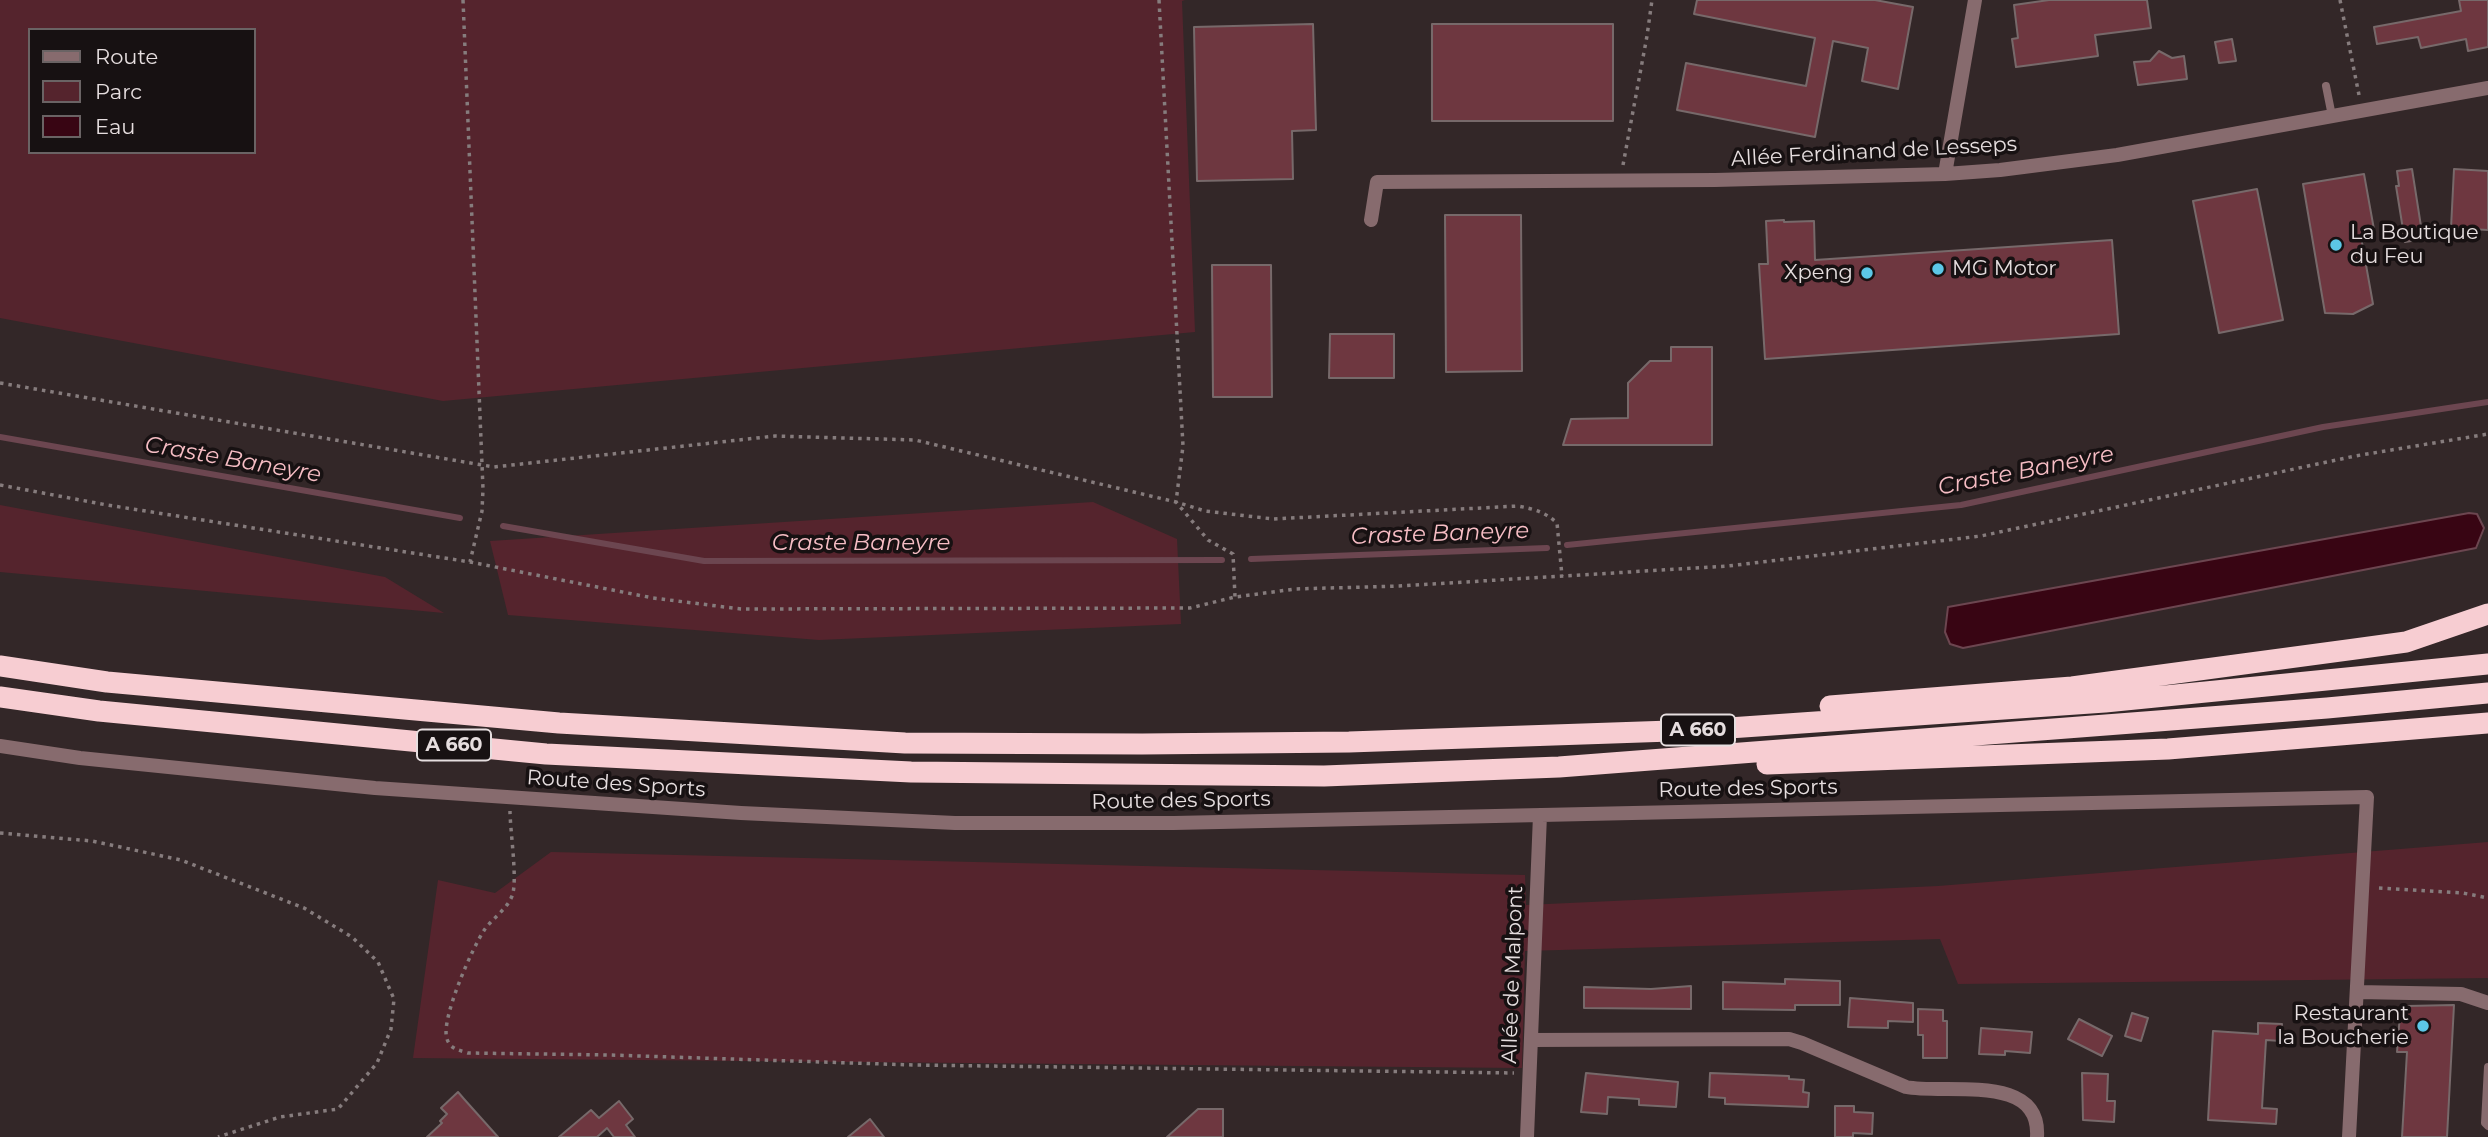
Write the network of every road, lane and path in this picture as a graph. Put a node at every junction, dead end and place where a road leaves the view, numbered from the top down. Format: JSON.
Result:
{"nodes":[{"id":1,"x":463,"y":0,"type":"edge"},
{"id":2,"x":1159,"y":0,"type":"edge"},
{"id":3,"x":1652,"y":0,"type":"edge"},
{"id":4,"x":1975,"y":0,"type":"edge"},
{"id":5,"x":2340,"y":0,"type":"edge"},
{"id":6,"x":2326,"y":86,"type":"dead end"},
{"id":7,"x":2488,"y":88,"type":"edge"},
{"id":8,"x":2359,"y":97,"type":"dead end"},
{"id":9,"x":2332,"y":116,"type":"junction"},
{"id":10,"x":1945,"y":174,"type":"junction"},
{"id":11,"x":1619,"y":181,"type":"junction"},
{"id":12,"x":1371,"y":220,"type":"dead end"},
{"id":13,"x":0,"y":383,"type":"edge"},
{"id":14,"x":2488,"y":434,"type":"edge"},
{"id":15,"x":482,"y":466,"type":"junction"},
{"id":16,"x":0,"y":485,"type":"edge"},
{"id":17,"x":1176,"y":502,"type":"junction"},
{"id":18,"x":470,"y":562,"type":"junction"},
{"id":19,"x":1562,"y":576,"type":"junction"},
{"id":20,"x":1235,"y":597,"type":"junction"},
{"id":21,"x":2488,"y":614,"type":"edge"},
{"id":22,"x":2488,"y":664,"type":"edge"},
{"id":23,"x":0,"y":666,"type":"edge"},
{"id":24,"x":2488,"y":693,"type":"edge"},
{"id":25,"x":0,"y":697,"type":"edge"},
{"id":26,"x":2488,"y":723,"type":"edge"},
{"id":27,"x":1349,"y":742,"type":"junction"},
{"id":28,"x":0,"y":746,"type":"edge"},
{"id":29,"x":1559,"y":767,"type":"junction"},
{"id":30,"x":509,"y":798,"type":"junction"},
{"id":31,"x":1541,"y":815,"type":"junction"},
{"id":32,"x":0,"y":833,"type":"edge"},
{"id":33,"x":2363,"y":887,"type":"junction"},
{"id":34,"x":2488,"y":898,"type":"edge"},
{"id":35,"x":2358,"y":992,"type":"junction"},
{"id":36,"x":2488,"y":1003,"type":"edge"},
{"id":37,"x":1531,"y":1040,"type":"junction"},
{"id":38,"x":2488,"y":1066,"type":"edge"},
{"id":39,"x":1530,"y":1073,"type":"junction"},
{"id":40,"x":2488,"y":1126,"type":"edge"},
{"id":41,"x":218,"y":1137,"type":"edge"},
{"id":42,"x":1527,"y":1137,"type":"edge"},
{"id":43,"x":2038,"y":1137,"type":"edge"},
{"id":44,"x":2349,"y":1137,"type":"edge"}],
"edges":[{"from":1,"to":15,"type":"path"},
{"from":2,"to":17,"type":"path"},
{"from":3,"to":11,"type":"path"},
{"from":4,"to":10,"type":"street"},
{"from":5,"to":8,"type":"path"},
{"from":6,"to":9,"type":"lane"},
{"from":7,"to":9,"type":"street","name":"Allée Ferdinand de Lesseps"},
{"from":9,"to":10,"type":"street","name":"Allée Ferdinand de Lesseps"},
{"from":10,"to":11,"type":"street","name":"Allée Ferdinand de Lesseps"},
{"from":11,"to":12,"type":"street","name":"Allée Ferdinand de Lesseps"},
{"from":13,"to":15,"type":"path"},
{"from":14,"to":19,"type":"path"},
{"from":15,"to":17,"type":"path"},
{"from":15,"to":18,"type":"path"},
{"from":16,"to":18,"type":"path"},
{"from":17,"to":19,"type":"path"},
{"from":17,"to":20,"type":"path"},
{"from":18,"to":20,"type":"path"},
{"from":19,"to":20,"type":"path"},
{"from":21,"to":27,"type":"highway"},
{"from":22,"to":27,"type":"highway","number":"A 660"},
{"from":23,"to":27,"type":"highway","number":"A 660"},
{"from":24,"to":29,"type":"highway","number":"A 660"},
{"from":25,"to":29,"type":"highway","number":"A 660"},
{"from":26,"to":29,"type":"highway"},
{"from":28,"to":30,"type":"street","name":"Route des Sports"},
{"from":30,"to":31,"type":"street","name":"Route des Sports"},
{"from":30,"to":39,"type":"path"},
{"from":31,"to":33,"type":"street","name":"Route des Sports"},
{"from":31,"to":37,"type":"street","name":"Allée de Malpont"},
{"from":32,"to":41,"type":"path"},
{"from":33,"to":34,"type":"path"},
{"from":33,"to":35,"type":"street"},
{"from":35,"to":36,"type":"street"},
{"from":35,"to":44,"type":"street"},
{"from":37,"to":39,"type":"street","name":"Allée de Malpont"},
{"from":37,"to":43,"type":"street"},
{"from":38,"to":40,"type":"lane"},
{"from":39,"to":42,"type":"street","name":"Allée de Malpont"}]}
